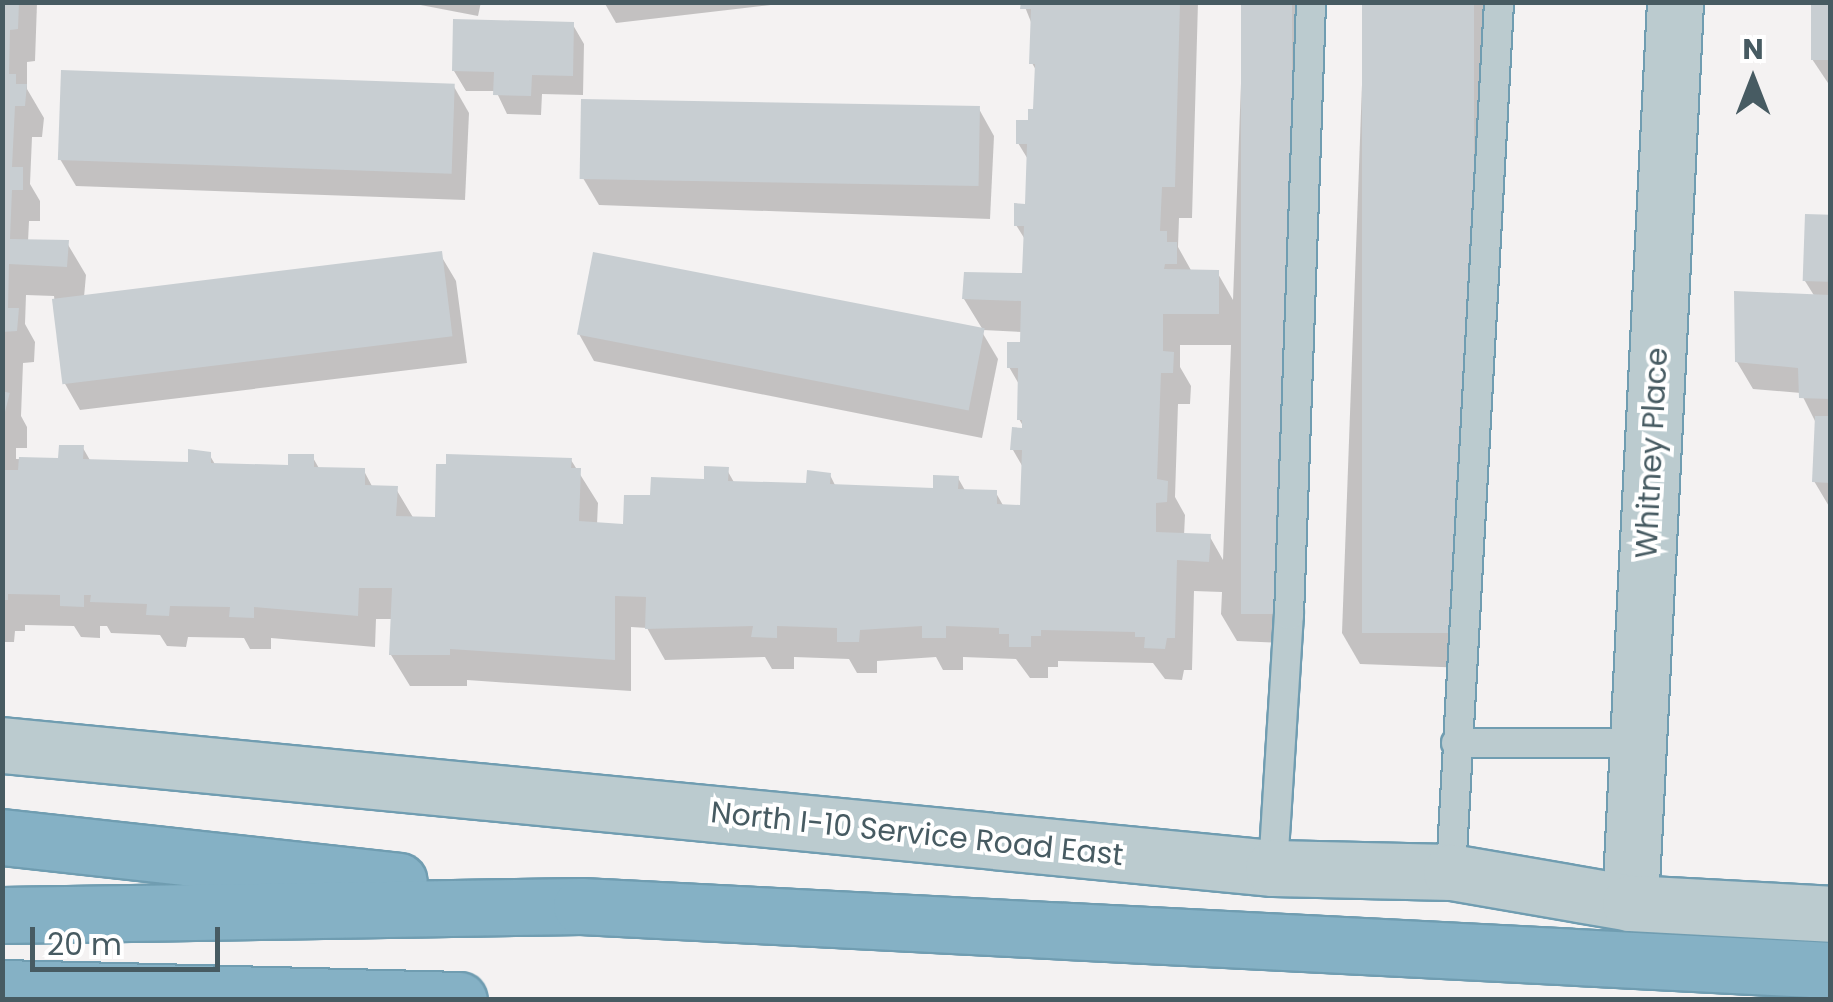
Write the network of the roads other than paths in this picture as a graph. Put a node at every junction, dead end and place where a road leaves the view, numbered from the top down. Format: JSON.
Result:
{"nodes":[{"id":1,"x":1312,"y":2,"type":"edge"},
{"id":2,"x":1500,"y":2,"type":"edge"},
{"id":3,"x":1674,"y":2,"type":"edge"},
{"id":4,"x":1456,"y":744,"type":"junction"},
{"id":5,"x":1638,"y":744,"type":"junction"},
{"id":6,"x":2,"y":745,"type":"edge"},
{"id":7,"x":2,"y":837,"type":"edge"},
{"id":8,"x":1274,"y":868,"type":"junction"},
{"id":9,"x":1451,"y":872,"type":"junction"},
{"id":10,"x":1630,"y":903,"type":"junction"},
{"id":11,"x":581,"y":906,"type":"junction"},
{"id":12,"x":1830,"y":914,"type":"edge"},
{"id":13,"x":2,"y":915,"type":"edge"},
{"id":14,"x":1830,"y":970,"type":"edge"},
{"id":15,"x":2,"y":988,"type":"edge"},
{"id":16,"x":459,"y":1000,"type":"edge"}],
"edges":[{"from":1,"to":8,"type":"lane"},
{"from":2,"to":4,"type":"lane"},
{"from":3,"to":5,"type":"street","name":"Whitney Place"},
{"from":4,"to":5,"type":"lane"},
{"from":4,"to":9,"type":"lane"},
{"from":5,"to":10,"type":"street","name":"Whitney Place"},
{"from":6,"to":8,"type":"street","name":"North I-10 Service Road East"},
{"from":7,"to":11,"type":"highway"},
{"from":8,"to":9,"type":"street","name":"North I-10 Service Road East"},
{"from":9,"to":10,"type":"street","name":"North I-10 Service Road East"},
{"from":10,"to":12,"type":"street","name":"North I-10 Service Road East"},
{"from":11,"to":13,"type":"highway"},
{"from":11,"to":14,"type":"highway"},
{"from":15,"to":16,"type":"highway"}]}
